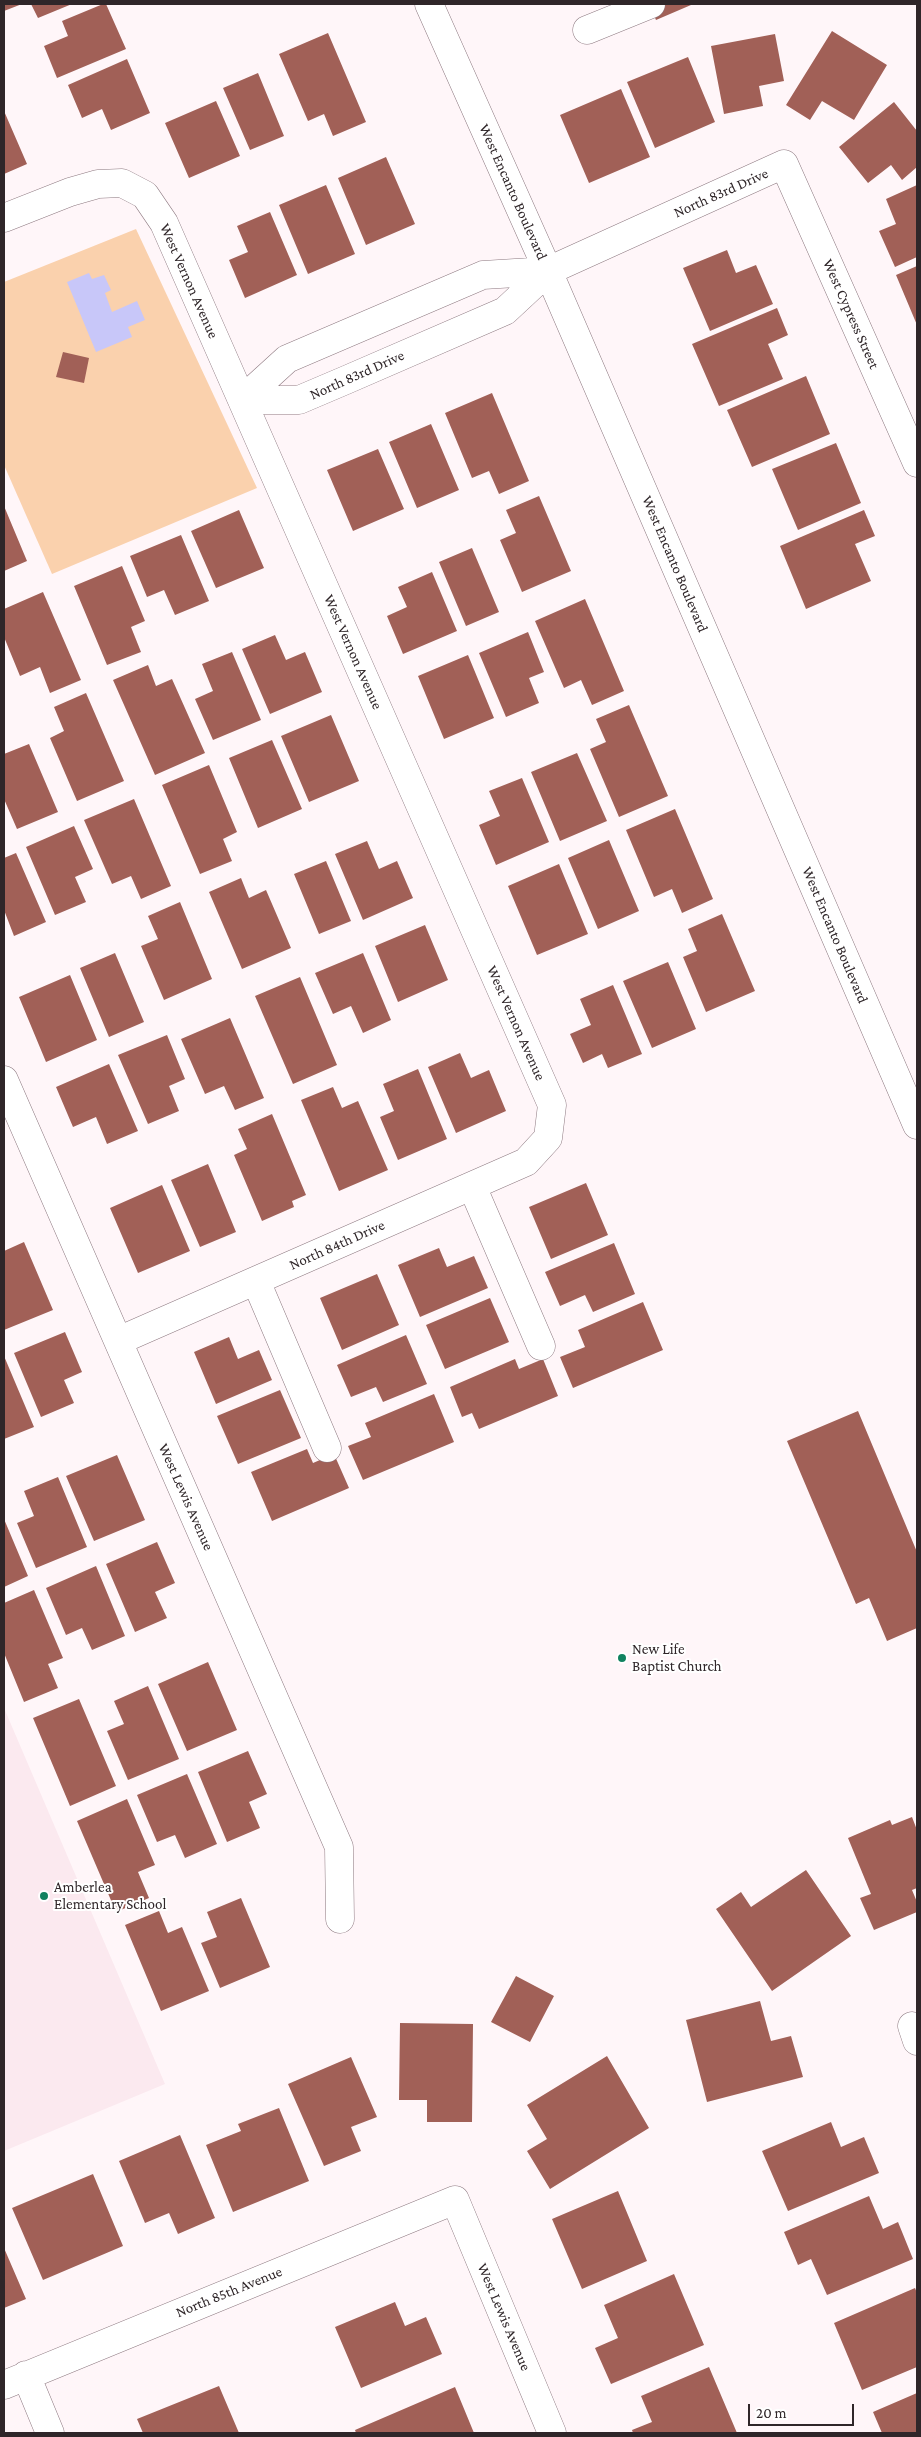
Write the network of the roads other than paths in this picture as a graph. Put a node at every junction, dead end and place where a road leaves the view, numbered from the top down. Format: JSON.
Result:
{"nodes":[{"id":1,"x":429,"y":4,"type":"edge"},
{"id":2,"x":651,"y":4,"type":"edge"},
{"id":3,"x":587,"y":30,"type":"dead end"},
{"id":4,"x":784,"y":164,"type":"joint"},
{"id":5,"x":4,"y":218,"type":"edge"},
{"id":6,"x":548,"y":271,"type":"junction"},
{"id":7,"x":372,"y":322,"type":"junction"},
{"id":8,"x":390,"y":360,"type":"junction"},
{"id":9,"x":242,"y":400,"type":"junction"},
{"id":10,"x":917,"y":463,"type":"edge"},
{"id":11,"x":4,"y":1080,"type":"edge"},
{"id":12,"x":917,"y":1125,"type":"edge"},
{"id":13,"x":548,"y":1138,"type":"joint"},
{"id":14,"x":472,"y":1186,"type":"junction"},
{"id":15,"x":256,"y":1281,"type":"junction"},
{"id":16,"x":118,"y":1341,"type":"junction"},
{"id":17,"x":540,"y":1346,"type":"dead end"},
{"id":18,"x":327,"y":1448,"type":"dead end"},
{"id":19,"x":340,"y":1919,"type":"dead end"},
{"id":20,"x":455,"y":2200,"type":"joint"},
{"id":21,"x":15,"y":2380,"type":"edge"},
{"id":22,"x":50,"y":2433,"type":"edge"},
{"id":23,"x":552,"y":2433,"type":"edge"}],
"edges":[{"from":1,"to":6,"type":"street","name":"West Encanto Boulevard"},
{"from":2,"to":3,"type":"street"},
{"from":4,"to":6,"type":"street","name":"North 83rd Drive"},
{"from":4,"to":10,"type":"street","name":"West Cypress Street"},
{"from":5,"to":9,"type":"street","name":"West Vernon Avenue"},
{"from":6,"to":7,"type":"street","name":"North 83rd Drive"},
{"from":6,"to":8,"type":"street","name":"North 83rd Drive"},
{"from":6,"to":12,"type":"street","name":"West Encanto Boulevard"},
{"from":7,"to":8,"type":"street"},
{"from":7,"to":9,"type":"street","name":"North 83rd Drive"},
{"from":8,"to":9,"type":"street","name":"North 83rd Drive"},
{"from":9,"to":13,"type":"street","name":"West Vernon Avenue"},
{"from":11,"to":16,"type":"street","name":"West Lewis Avenue"},
{"from":13,"to":14,"type":"street","name":"North 84th Drive"},
{"from":14,"to":15,"type":"street","name":"North 84th Drive"},
{"from":14,"to":17,"type":"street"},
{"from":15,"to":16,"type":"street","name":"North 84th Drive"},
{"from":15,"to":18,"type":"street"},
{"from":16,"to":19,"type":"street","name":"West Lewis Avenue"},
{"from":20,"to":21,"type":"street","name":"North 85th Avenue"},
{"from":20,"to":23,"type":"street","name":"West Lewis Avenue"},
{"from":21,"to":22,"type":"street"}]}
